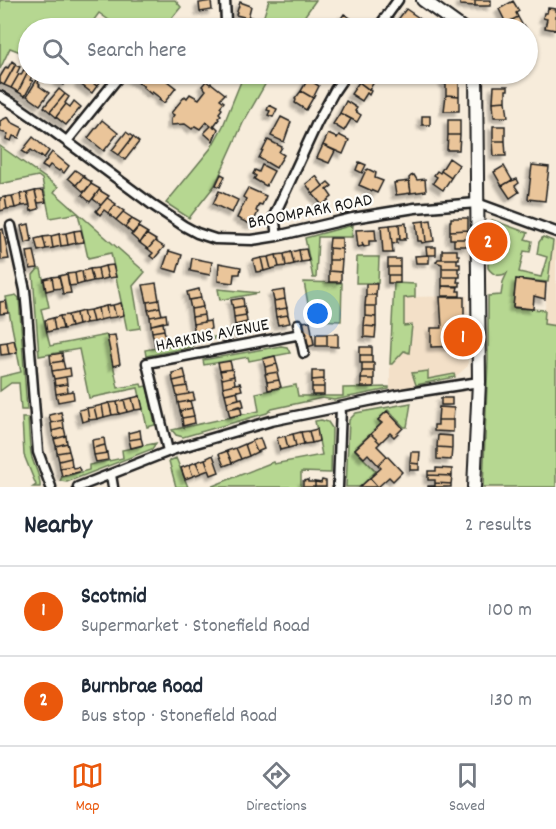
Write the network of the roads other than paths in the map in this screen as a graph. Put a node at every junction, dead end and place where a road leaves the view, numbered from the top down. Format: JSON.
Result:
{"nodes":[{"id":1,"x":225,"y":0,"type":"edge"},
{"id":2,"x":398,"y":0,"type":"edge"},
{"id":3,"x":423,"y":0,"type":"edge"},
{"id":4,"x":226,"y":18,"type":"edge"},
{"id":5,"x":385,"y":18,"type":"edge"},
{"id":6,"x":448,"y":18,"type":"edge"},
{"id":7,"x":113,"y":84,"type":"edge"},
{"id":8,"x":339,"y":84,"type":"edge"},
{"id":9,"x":476,"y":84,"type":"edge"},
{"id":10,"x":0,"y":96,"type":"edge"},
{"id":11,"x":67,"y":141,"type":"junction"},
{"id":12,"x":477,"y":203,"type":"junction"},
{"id":13,"x":11,"y":226,"type":"dead end"},
{"id":14,"x":556,"y":232,"type":"edge"},
{"id":15,"x":277,"y":236,"type":"junction"},
{"id":16,"x":298,"y":324,"type":"dead end"},
{"id":17,"x":300,"y":334,"type":"junction"},
{"id":18,"x":304,"y":353,"type":"dead end"},
{"id":19,"x":479,"y":382,"type":"junction"},
{"id":20,"x":341,"y":407,"type":"junction"},
{"id":21,"x":168,"y":452,"type":"junction"},
{"id":22,"x":111,"y":475,"type":"junction"},
{"id":23,"x":51,"y":487,"type":"edge"},
{"id":24,"x":78,"y":487,"type":"edge"},
{"id":25,"x":113,"y":487,"type":"edge"},
{"id":26,"x":339,"y":487,"type":"edge"},
{"id":27,"x":474,"y":487,"type":"edge"}],
"edges":[{"from":1,"to":4,"type":"street"},
{"from":2,"to":5,"type":"street"},
{"from":3,"to":6,"type":"street"},
{"from":7,"to":11,"type":"street"},
{"from":8,"to":15,"type":"street"},
{"from":9,"to":12,"type":"street"},
{"from":10,"to":11,"type":"street","name":"BROOMPARK ROAD"},
{"from":11,"to":15,"type":"street","name":"BROOMPARK ROAD"},
{"from":12,"to":14,"type":"street","name":"BROOMPARK ROAD"},
{"from":12,"to":15,"type":"street","name":"BROOMPARK ROAD"},
{"from":12,"to":19,"type":"street"},
{"from":13,"to":23,"type":"street"},
{"from":16,"to":17,"type":"street"},
{"from":17,"to":18,"type":"street"},
{"from":17,"to":21,"type":"street","name":"HARKINS AVENUE"},
{"from":19,"to":20,"type":"street"},
{"from":19,"to":27,"type":"street"},
{"from":20,"to":21,"type":"street"},
{"from":20,"to":26,"type":"street"},
{"from":21,"to":22,"type":"street"},
{"from":22,"to":24,"type":"street"},
{"from":22,"to":25,"type":"street"}]}
